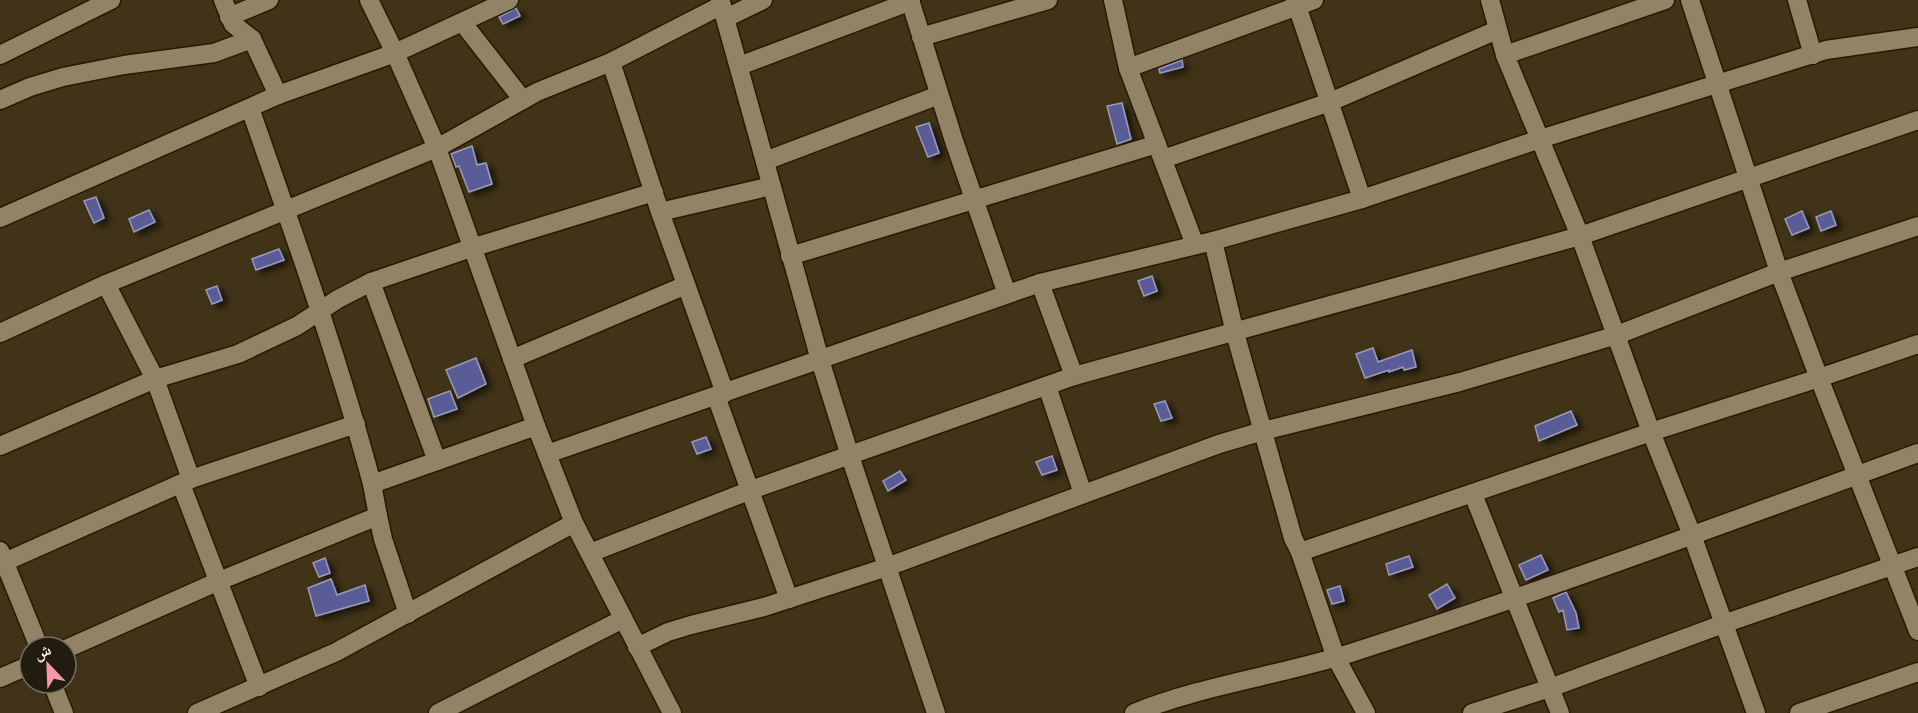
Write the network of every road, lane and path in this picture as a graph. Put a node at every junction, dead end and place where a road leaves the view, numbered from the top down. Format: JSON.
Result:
{"nodes":[{"id":1,"x":111,"y":0,"type":"edge"},
{"id":2,"x":269,"y":0,"type":"edge"},
{"id":3,"x":369,"y":0,"type":"edge"},
{"id":4,"x":509,"y":0,"type":"edge"},
{"id":5,"x":763,"y":0,"type":"edge"},
{"id":6,"x":910,"y":0,"type":"edge"},
{"id":7,"x":1048,"y":0,"type":"edge"},
{"id":8,"x":1113,"y":0,"type":"edge"},
{"id":9,"x":1490,"y":0,"type":"edge"},
{"id":10,"x":1665,"y":0,"type":"edge"},
{"id":11,"x":1690,"y":0,"type":"edge"},
{"id":12,"x":1797,"y":0,"type":"edge"},
{"id":13,"x":1302,"y":2,"type":"edge"},
{"id":14,"x":723,"y":7,"type":"edge"},
{"id":15,"x":226,"y":9,"type":"edge"},
{"id":16,"x":462,"y":22,"type":"junction"},
{"id":17,"x":1497,"y":30,"type":"junction"},
{"id":18,"x":1918,"y":37,"type":"edge"},
{"id":19,"x":921,"y":38,"type":"junction"},
{"id":20,"x":252,"y":39,"type":"junction"},
{"id":21,"x":395,"y":53,"type":"junction"},
{"id":22,"x":1505,"y":55,"type":"junction"},
{"id":23,"x":1813,"y":55,"type":"junction"},
{"id":24,"x":0,"y":56,"type":"edge"},
{"id":25,"x":611,"y":62,"type":"junction"},
{"id":26,"x":739,"y":66,"type":"junction"},
{"id":27,"x":1128,"y":68,"type":"junction"},
{"id":28,"x":1719,"y":84,"type":"junction"},
{"id":29,"x":278,"y":95,"type":"junction"},
{"id":30,"x":939,"y":95,"type":"junction"},
{"id":31,"x":0,"y":100,"type":"edge"},
{"id":32,"x":523,"y":100,"type":"junction"},
{"id":33,"x":1330,"y":102,"type":"junction"},
{"id":34,"x":250,"y":108,"type":"junction"},
{"id":35,"x":1918,"y":120,"type":"edge"},
{"id":36,"x":1540,"y":139,"type":"junction"},
{"id":37,"x":436,"y":148,"type":"junction"},
{"id":38,"x":1160,"y":152,"type":"junction"},
{"id":39,"x":765,"y":161,"type":"junction"},
{"id":40,"x":1749,"y":177,"type":"junction"},
{"id":41,"x":771,"y":186,"type":"junction"},
{"id":42,"x":654,"y":192,"type":"junction"},
{"id":43,"x":974,"y":199,"type":"junction"},
{"id":44,"x":1362,"y":199,"type":"junction"},
{"id":45,"x":286,"y":211,"type":"junction"},
{"id":46,"x":660,"y":212,"type":"junction"},
{"id":47,"x":0,"y":218,"type":"edge"},
{"id":48,"x":1918,"y":226,"type":"edge"},
{"id":49,"x":1580,"y":236,"type":"junction"},
{"id":50,"x":1204,"y":243,"type":"junction"},
{"id":51,"x":471,"y":248,"type":"junction"},
{"id":52,"x":790,"y":256,"type":"junction"},
{"id":53,"x":1779,"y":272,"type":"junction"},
{"id":54,"x":371,"y":282,"type":"junction"},
{"id":55,"x":106,"y":284,"type":"junction"},
{"id":56,"x":1040,"y":284,"type":"junction"},
{"id":57,"x":687,"y":285,"type":"junction"},
{"id":58,"x":1007,"y":294,"type":"junction"},
{"id":59,"x":320,"y":311,"type":"junction"},
{"id":60,"x":0,"y":333,"type":"edge"},
{"id":61,"x":1235,"y":333,"type":"junction"},
{"id":62,"x":1617,"y":335,"type":"junction"},
{"id":63,"x":1918,"y":344,"type":"edge"},
{"id":64,"x":512,"y":359,"type":"junction"},
{"id":65,"x":820,"y":360,"type":"junction"},
{"id":66,"x":1074,"y":376,"type":"junction"},
{"id":67,"x":1819,"y":378,"type":"junction"},
{"id":68,"x":155,"y":380,"type":"junction"},
{"id":69,"x":1047,"y":386,"type":"junction"},
{"id":70,"x":720,"y":395,"type":"junction"},
{"id":71,"x":356,"y":424,"type":"junction"},
{"id":72,"x":536,"y":426,"type":"junction"},
{"id":73,"x":1263,"y":431,"type":"junction"},
{"id":74,"x":1651,"y":432,"type":"junction"},
{"id":75,"x":0,"y":446,"type":"edge"},
{"id":76,"x":1918,"y":453,"type":"edge"},
{"id":77,"x":547,"y":454,"type":"junction"},
{"id":78,"x":850,"y":456,"type":"junction"},
{"id":79,"x":437,"y":461,"type":"junction"},
{"id":80,"x":1858,"y":475,"type":"junction"},
{"id":81,"x":186,"y":482,"type":"junction"},
{"id":82,"x":372,"y":484,"type":"junction"},
{"id":83,"x":751,"y":490,"type":"junction"},
{"id":84,"x":1083,"y":494,"type":"junction"},
{"id":85,"x":1473,"y":494,"type":"junction"},
{"id":86,"x":378,"y":516,"type":"junction"},
{"id":87,"x":574,"y":523,"type":"junction"},
{"id":88,"x":1692,"y":535,"type":"junction"},
{"id":89,"x":1300,"y":552,"type":"junction"},
{"id":90,"x":590,"y":553,"type":"junction"},
{"id":91,"x":1918,"y":557,"type":"edge"},
{"id":92,"x":1,"y":559,"type":"edge"},
{"id":93,"x":1893,"y":566,"type":"junction"},
{"id":94,"x":887,"y":567,"type":"junction"},
{"id":95,"x":219,"y":581,"type":"junction"},
{"id":96,"x":789,"y":599,"type":"junction"},
{"id":97,"x":1515,"y":600,"type":"junction"},
{"id":98,"x":408,"y":614,"type":"junction"},
{"id":99,"x":623,"y":619,"type":"junction"},
{"id":100,"x":1723,"y":624,"type":"junction"},
{"id":101,"x":1918,"y":631,"type":"edge"},
{"id":102,"x":34,"y":635,"type":"edge"},
{"id":103,"x":78,"y":644,"type":"edge"},
{"id":104,"x":637,"y":647,"type":"junction"},
{"id":105,"x":1336,"y":658,"type":"junction"},
{"id":106,"x":18,"y":670,"type":"edge"},
{"id":107,"x":1918,"y":672,"type":"edge"},
{"id":108,"x":0,"y":678,"type":"edge"},
{"id":109,"x":259,"y":687,"type":"junction"},
{"id":110,"x":1550,"y":688,"type":"junction"},
{"id":111,"x":57,"y":695,"type":"edge"},
{"id":112,"x":237,"y":705,"type":"edge"},
{"id":113,"x":1176,"y":705,"type":"edge"},
{"id":114,"x":64,"y":713,"type":"edge"},
{"id":115,"x":197,"y":713,"type":"edge"},
{"id":116,"x":438,"y":713,"type":"edge"},
{"id":117,"x":672,"y":713,"type":"edge"},
{"id":118,"x":936,"y":713,"type":"edge"},
{"id":119,"x":1134,"y":713,"type":"edge"},
{"id":120,"x":1366,"y":713,"type":"edge"},
{"id":121,"x":1472,"y":713,"type":"edge"},
{"id":122,"x":1560,"y":713,"type":"edge"},
{"id":123,"x":1756,"y":713,"type":"edge"},
{"id":124,"x":1799,"y":713,"type":"edge"}],
"edges":[{"from":1,"to":24,"type":"street"},
{"from":2,"to":15,"type":"street"},
{"from":3,"to":21,"type":"street"},
{"from":4,"to":16,"type":"street"},
{"from":5,"to":14,"type":"street"},
{"from":6,"to":19,"type":"street"},
{"from":6,"to":26,"type":"street"},
{"from":7,"to":19,"type":"street"},
{"from":8,"to":27,"type":"street"},
{"from":9,"to":17,"type":"street"},
{"from":10,"to":22,"type":"street"},
{"from":11,"to":28,"type":"street"},
{"from":12,"to":23,"type":"street"},
{"from":13,"to":27,"type":"street"},
{"from":13,"to":33,"type":"street"},
{"from":14,"to":25,"type":"street"},
{"from":14,"to":26,"type":"street"},
{"from":15,"to":20,"type":"street"},
{"from":16,"to":21,"type":"street"},
{"from":16,"to":32,"type":"street"},
{"from":17,"to":22,"type":"street"},
{"from":17,"to":33,"type":"street"},
{"from":18,"to":23,"type":"street"},
{"from":19,"to":30,"type":"street"},
{"from":20,"to":29,"type":"street"},
{"from":20,"to":31,"type":"street"},
{"from":21,"to":29,"type":"street"},
{"from":21,"to":37,"type":"street"},
{"from":22,"to":36,"type":"street"},
{"from":23,"to":28,"type":"street"},
{"from":25,"to":32,"type":"street"},
{"from":25,"to":42,"type":"street"},
{"from":26,"to":39,"type":"street"},
{"from":27,"to":38,"type":"street"},
{"from":28,"to":36,"type":"street"},
{"from":28,"to":40,"type":"street"},
{"from":29,"to":34,"type":"street"},
{"from":30,"to":39,"type":"street"},
{"from":30,"to":43,"type":"street"},
{"from":32,"to":37,"type":"street"},
{"from":33,"to":38,"type":"street"},
{"from":33,"to":44,"type":"street"},
{"from":34,"to":45,"type":"street"},
{"from":34,"to":47,"type":"street"},
{"from":35,"to":40,"type":"street"},
{"from":36,"to":44,"type":"street"},
{"from":36,"to":49,"type":"street"},
{"from":37,"to":45,"type":"street"},
{"from":37,"to":51,"type":"street"},
{"from":38,"to":43,"type":"street"},
{"from":38,"to":50,"type":"street"},
{"from":39,"to":41,"type":"street"},
{"from":40,"to":49,"type":"street"},
{"from":40,"to":53,"type":"street"},
{"from":41,"to":46,"type":"street"},
{"from":41,"to":52,"type":"street"},
{"from":42,"to":46,"type":"street"},
{"from":42,"to":51,"type":"street"},
{"from":43,"to":52,"type":"street"},
{"from":43,"to":58,"type":"street"},
{"from":44,"to":50,"type":"street"},
{"from":45,"to":55,"type":"street"},
{"from":45,"to":59,"type":"street"},
{"from":46,"to":57,"type":"street"},
{"from":48,"to":53,"type":"street"},
{"from":49,"to":61,"type":"street"},
{"from":49,"to":62,"type":"street"},
{"from":50,"to":56,"type":"street"},
{"from":50,"to":61,"type":"street"},
{"from":51,"to":54,"type":"street"},
{"from":51,"to":64,"type":"street"},
{"from":52,"to":65,"type":"street"},
{"from":53,"to":62,"type":"street"},
{"from":53,"to":67,"type":"street"},
{"from":54,"to":59,"type":"street"},
{"from":54,"to":79,"type":"street"},
{"from":55,"to":60,"type":"street"},
{"from":55,"to":68,"type":"street"},
{"from":56,"to":58,"type":"street"},
{"from":56,"to":66,"type":"street"},
{"from":57,"to":64,"type":"street"},
{"from":57,"to":70,"type":"street"},
{"from":58,"to":65,"type":"street"},
{"from":59,"to":68,"type":"street"},
{"from":59,"to":71,"type":"street"},
{"from":61,"to":66,"type":"street"},
{"from":61,"to":73,"type":"street"},
{"from":62,"to":73,"type":"street"},
{"from":62,"to":74,"type":"street"},
{"from":63,"to":67,"type":"street"},
{"from":64,"to":72,"type":"street"},
{"from":65,"to":70,"type":"street"},
{"from":65,"to":78,"type":"street"},
{"from":66,"to":69,"type":"street"},
{"from":67,"to":74,"type":"street"},
{"from":67,"to":80,"type":"street"},
{"from":68,"to":75,"type":"street"},
{"from":68,"to":81,"type":"street"},
{"from":69,"to":78,"type":"street"},
{"from":69,"to":84,"type":"street"},
{"from":70,"to":77,"type":"street"},
{"from":70,"to":83,"type":"street"},
{"from":71,"to":81,"type":"street"},
{"from":71,"to":82,"type":"street"},
{"from":72,"to":77,"type":"street"},
{"from":72,"to":79,"type":"street"},
{"from":73,"to":84,"type":"street"},
{"from":73,"to":89,"type":"street"},
{"from":74,"to":85,"type":"street"},
{"from":74,"to":88,"type":"street"},
{"from":76,"to":80,"type":"street"},
{"from":77,"to":87,"type":"street"},
{"from":78,"to":83,"type":"street"},
{"from":78,"to":94,"type":"street"},
{"from":79,"to":82,"type":"street"},
{"from":80,"to":88,"type":"street"},
{"from":80,"to":93,"type":"street"},
{"from":81,"to":92,"type":"street"},
{"from":81,"to":95,"type":"street"},
{"from":82,"to":86,"type":"street"},
{"from":83,"to":90,"type":"street"},
{"from":83,"to":96,"type":"street"},
{"from":84,"to":94,"type":"street"},
{"from":85,"to":89,"type":"street"},
{"from":85,"to":97,"type":"street"},
{"from":86,"to":95,"type":"street"},
{"from":86,"to":98,"type":"street"},
{"from":87,"to":90,"type":"street"},
{"from":87,"to":98,"type":"street"},
{"from":88,"to":97,"type":"street"},
{"from":88,"to":100,"type":"street"},
{"from":89,"to":105,"type":"street"},
{"from":90,"to":99,"type":"street"},
{"from":91,"to":93,"type":"street"},
{"from":92,"to":102,"type":"street"},
{"from":93,"to":100,"type":"street"},
{"from":93,"to":101,"type":"street"},
{"from":94,"to":96,"type":"street"},
{"from":94,"to":118,"type":"street"},
{"from":95,"to":103,"type":"street"},
{"from":95,"to":109,"type":"street"},
{"from":96,"to":104,"type":"street"},
{"from":97,"to":105,"type":"street"},
{"from":97,"to":110,"type":"street"},
{"from":98,"to":109,"type":"street"},
{"from":99,"to":104,"type":"street"},
{"from":99,"to":116,"type":"street"},
{"from":100,"to":110,"type":"street"},
{"from":100,"to":123,"type":"street"},
{"from":104,"to":117,"type":"street"},
{"from":105,"to":113,"type":"street"},
{"from":105,"to":120,"type":"street"},
{"from":106,"to":108,"type":"street"},
{"from":107,"to":124,"type":"street"},
{"from":109,"to":112,"type":"street"},
{"from":110,"to":121,"type":"street"},
{"from":110,"to":122,"type":"street"},
{"from":111,"to":114,"type":"street"},
{"from":112,"to":115,"type":"street"},
{"from":113,"to":119,"type":"street"}]}
